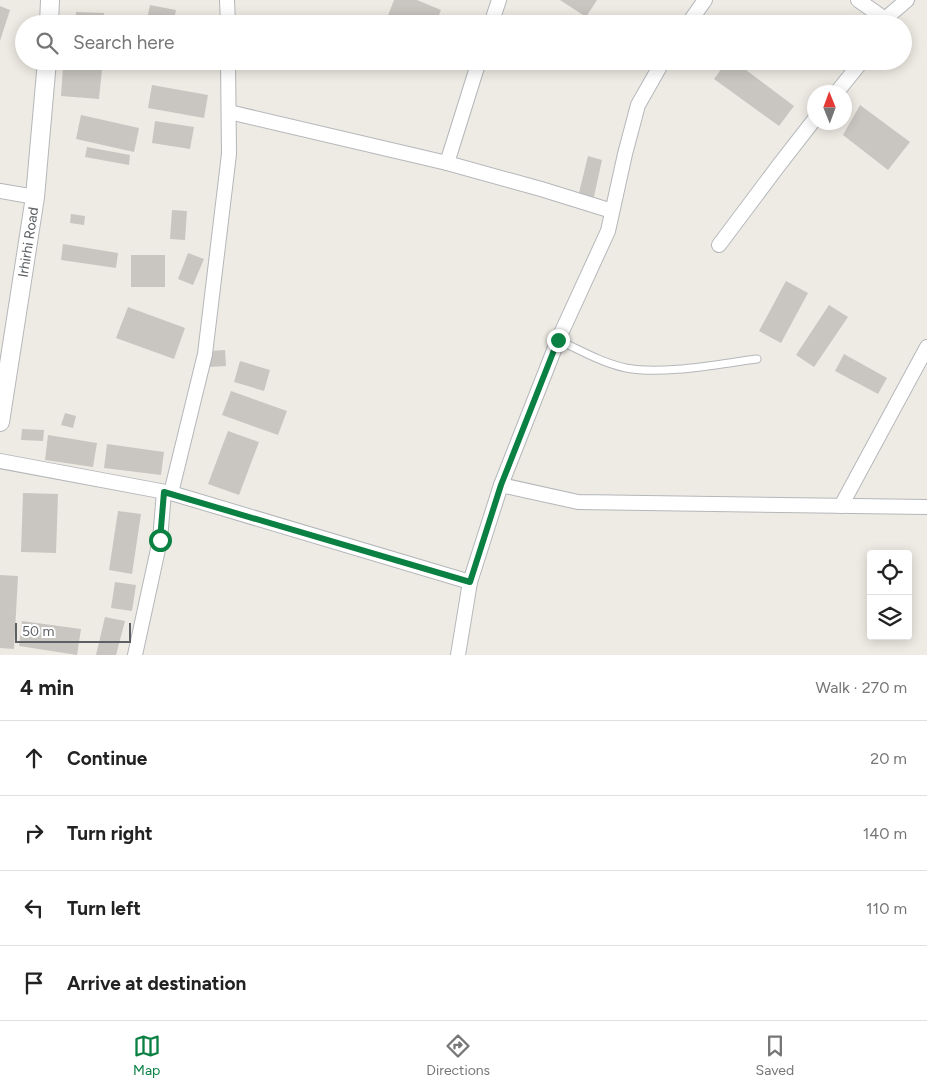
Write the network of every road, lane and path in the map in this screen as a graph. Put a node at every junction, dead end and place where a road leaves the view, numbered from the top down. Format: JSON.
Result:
{"nodes":[{"id":1,"x":50,"y":0,"type":"edge"},
{"id":2,"x":227,"y":0,"type":"edge"},
{"id":3,"x":499,"y":0,"type":"edge"},
{"id":4,"x":705,"y":0,"type":"edge"},
{"id":5,"x":858,"y":0,"type":"edge"},
{"id":6,"x":906,"y":0,"type":"edge"},
{"id":7,"x":49,"y":15,"type":"edge"},
{"id":8,"x":228,"y":15,"type":"edge"},
{"id":9,"x":494,"y":15,"type":"edge"},
{"id":10,"x":694,"y":15,"type":"edge"},
{"id":11,"x":877,"y":15,"type":"edge"},
{"id":12,"x":890,"y":15,"type":"edge"},
{"id":13,"x":47,"y":70,"type":"edge"},
{"id":14,"x":228,"y":70,"type":"edge"},
{"id":15,"x":476,"y":70,"type":"edge"},
{"id":16,"x":658,"y":70,"type":"edge"},
{"id":17,"x":855,"y":70,"type":"edge"},
{"id":18,"x":843,"y":85,"type":"edge"},
{"id":19,"x":229,"y":112,"type":"junction"},
{"id":20,"x":807,"y":129,"type":"edge"},
{"id":21,"x":447,"y":163,"type":"junction"},
{"id":22,"x":0,"y":191,"type":"edge"},
{"id":23,"x":35,"y":197,"type":"junction"},
{"id":24,"x":612,"y":212,"type":"junction"},
{"id":25,"x":719,"y":245,"type":"dead end"},
{"id":26,"x":558,"y":340,"type":"junction"},
{"id":27,"x":927,"y":347,"type":"edge"},
{"id":28,"x":757,"y":359,"type":"dead end"},
{"id":29,"x":0,"y":422,"type":"edge"},
{"id":30,"x":0,"y":461,"type":"edge"},
{"id":31,"x":501,"y":485,"type":"junction"},
{"id":32,"x":168,"y":492,"type":"junction"},
{"id":33,"x":841,"y":506,"type":"junction"},
{"id":34,"x":927,"y":507,"type":"edge"},
{"id":35,"x":470,"y":582,"type":"junction"},
{"id":36,"x":135,"y":655,"type":"edge"},
{"id":37,"x":458,"y":655,"type":"edge"}],
"edges":[{"from":1,"to":7,"type":"street"},
{"from":2,"to":8,"type":"street"},
{"from":3,"to":9,"type":"street"},
{"from":4,"to":10,"type":"street"},
{"from":5,"to":11,"type":"street"},
{"from":6,"to":12,"type":"street"},
{"from":13,"to":23,"type":"street","name":"Irhirhi Road"},
{"from":14,"to":19,"type":"street"},
{"from":15,"to":21,"type":"street"},
{"from":16,"to":24,"type":"street"},
{"from":17,"to":18,"type":"street"},
{"from":19,"to":21,"type":"street"},
{"from":19,"to":32,"type":"street"},
{"from":20,"to":25,"type":"street"},
{"from":21,"to":24,"type":"street"},
{"from":22,"to":23,"type":"street"},
{"from":23,"to":29,"type":"street","name":"Irhirhi Road"},
{"from":24,"to":26,"type":"street"},
{"from":26,"to":28,"type":"lane"},
{"from":26,"to":31,"type":"street"},
{"from":27,"to":33,"type":"street"},
{"from":30,"to":32,"type":"street"},
{"from":31,"to":33,"type":"street"},
{"from":31,"to":35,"type":"street"},
{"from":32,"to":35,"type":"street"},
{"from":32,"to":36,"type":"street"},
{"from":33,"to":34,"type":"street"},
{"from":35,"to":37,"type":"street"}]}
